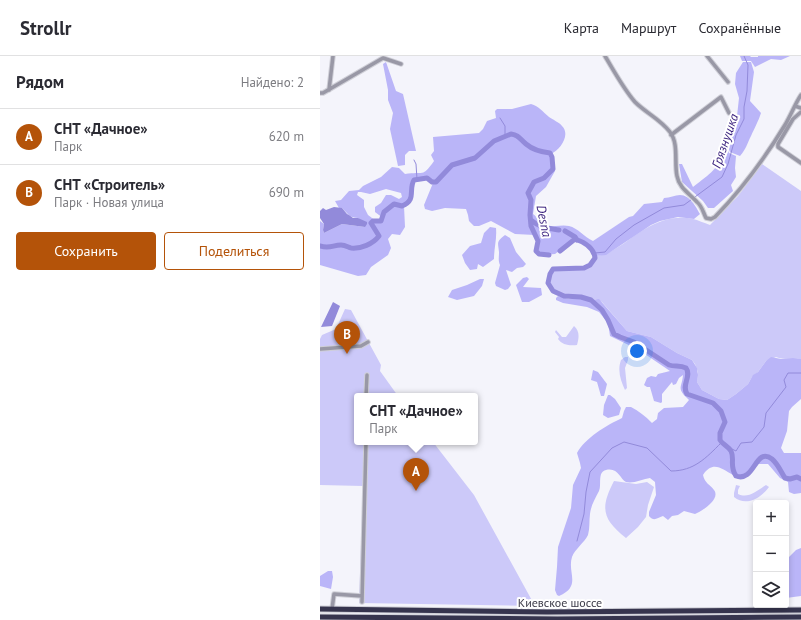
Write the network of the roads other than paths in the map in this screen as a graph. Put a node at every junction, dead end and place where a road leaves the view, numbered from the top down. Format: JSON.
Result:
{"nodes":[{"id":1,"x":333,"y":56,"type":"edge"},
{"id":2,"x":605,"y":56,"type":"edge"},
{"id":3,"x":707,"y":56,"type":"edge"},
{"id":4,"x":401,"y":64,"type":"dead end"},
{"id":5,"x":728,"y":82,"type":"dead end"},
{"id":6,"x":329,"y":90,"type":"junction"},
{"id":7,"x":320,"y":93,"type":"edge"},
{"id":8,"x":801,"y":95,"type":"edge"},
{"id":9,"x":795,"y":106,"type":"junction"},
{"id":10,"x":801,"y":108,"type":"edge"},
{"id":11,"x":801,"y":112,"type":"edge"},
{"id":12,"x":729,"y":113,"type":"dead end"},
{"id":13,"x":672,"y":135,"type":"junction"},
{"id":14,"x":801,"y":163,"type":"edge"},
{"id":15,"x":368,"y":342,"type":"dead end"},
{"id":16,"x":320,"y":349,"type":"edge"},
{"id":17,"x":367,"y":375,"type":"dead end"},
{"id":18,"x":366,"y":393,"type":"edge"},
{"id":19,"x":366,"y":445,"type":"edge"},
{"id":20,"x":362,"y":596,"type":"junction"},
{"id":21,"x":362,"y":602,"type":"dead end"},
{"id":22,"x":320,"y":609,"type":"edge"},
{"id":23,"x":332,"y":609,"type":"junction"},
{"id":24,"x":801,"y":610,"type":"edge"},
{"id":25,"x":320,"y":616,"type":"edge"},
{"id":26,"x":801,"y":617,"type":"edge"},
{"id":27,"x":441,"y":619,"type":"edge"}],
"edges":[{"from":1,"to":6,"type":"street"},
{"from":2,"to":13,"type":"street"},
{"from":3,"to":5,"type":"street"},
{"from":4,"to":6,"type":"street"},
{"from":6,"to":7,"type":"street"},
{"from":8,"to":9,"type":"street"},
{"from":9,"to":10,"type":"street"},
{"from":9,"to":13,"type":"street"},
{"from":11,"to":14,"type":"street"},
{"from":12,"to":13,"type":"street"},
{"from":15,"to":16,"type":"street"},
{"from":17,"to":18,"type":"street"},
{"from":19,"to":20,"type":"street"},
{"from":20,"to":21,"type":"street"},
{"from":20,"to":23,"type":"street"},
{"from":22,"to":23,"type":"highway","name":"Киевское шоссе"},
{"from":23,"to":24,"type":"highway","name":"Киевское шоссе"},
{"from":25,"to":27,"type":"highway","name":"Киевское шоссе"},
{"from":26,"to":27,"type":"highway","name":"Киевское шоссе"}]}
